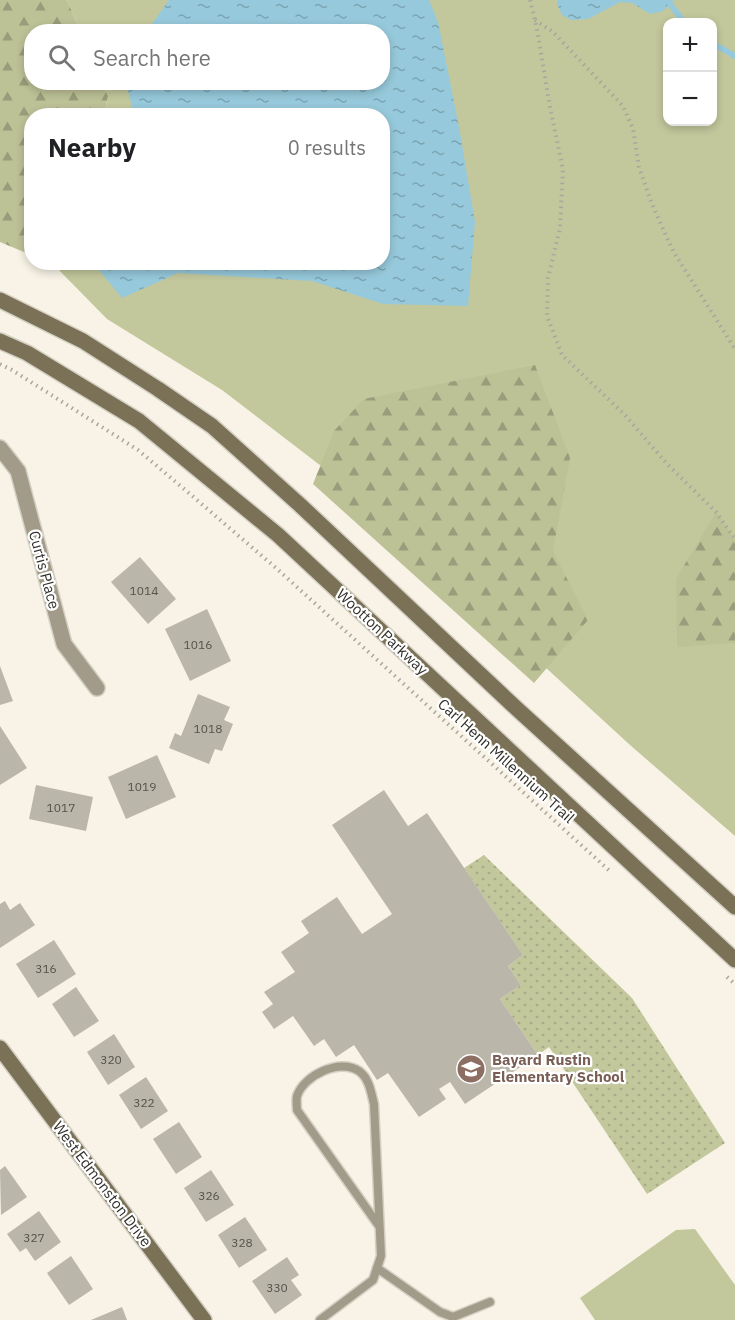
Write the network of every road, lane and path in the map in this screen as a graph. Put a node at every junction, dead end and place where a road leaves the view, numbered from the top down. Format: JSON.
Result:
{"nodes":[{"id":1,"x":530,"y":0,"type":"edge"},
{"id":2,"x":535,"y":20,"type":"junction"},
{"id":3,"x":0,"y":300,"type":"edge"},
{"id":4,"x":0,"y":341,"type":"edge"},
{"id":5,"x":735,"y":349,"type":"edge"},
{"id":6,"x":0,"y":364,"type":"edge"},
{"id":7,"x":0,"y":448,"type":"edge"},
{"id":8,"x":735,"y":539,"type":"edge"},
{"id":9,"x":97,"y":688,"type":"dead end"},
{"id":10,"x":613,"y":874,"type":"dead end"},
{"id":11,"x":735,"y":907,"type":"edge"},
{"id":12,"x":735,"y":960,"type":"edge"},
{"id":13,"x":726,"y":976,"type":"dead end"},
{"id":14,"x":735,"y":984,"type":"edge"},
{"id":15,"x":0,"y":1048,"type":"edge"},
{"id":16,"x":379,"y":1226,"type":"junction"},
{"id":17,"x":377,"y":1268,"type":"junction"},
{"id":18,"x":490,"y":1302,"type":"dead end"},
{"id":19,"x":204,"y":1320,"type":"edge"},
{"id":20,"x":320,"y":1320,"type":"edge"}],
"edges":[{"from":1,"to":2,"type":"path"},
{"from":2,"to":5,"type":"path"},
{"from":2,"to":8,"type":"path"},
{"from":3,"to":11,"type":"main road"},
{"from":4,"to":12,"type":"main road","name":"Wootton Parkway"},
{"from":6,"to":10,"type":"path","name":"Carl Henn Millennium Trail"},
{"from":7,"to":9,"type":"street","name":"Curtis Place"},
{"from":13,"to":14,"type":"path"},
{"from":15,"to":19,"type":"main road","name":"West Edmonston Drive"},
{"from":16,"to":16,"type":"lane"},
{"from":16,"to":17,"type":"lane"},
{"from":17,"to":18,"type":"lane"},
{"from":17,"to":20,"type":"lane"}]}
